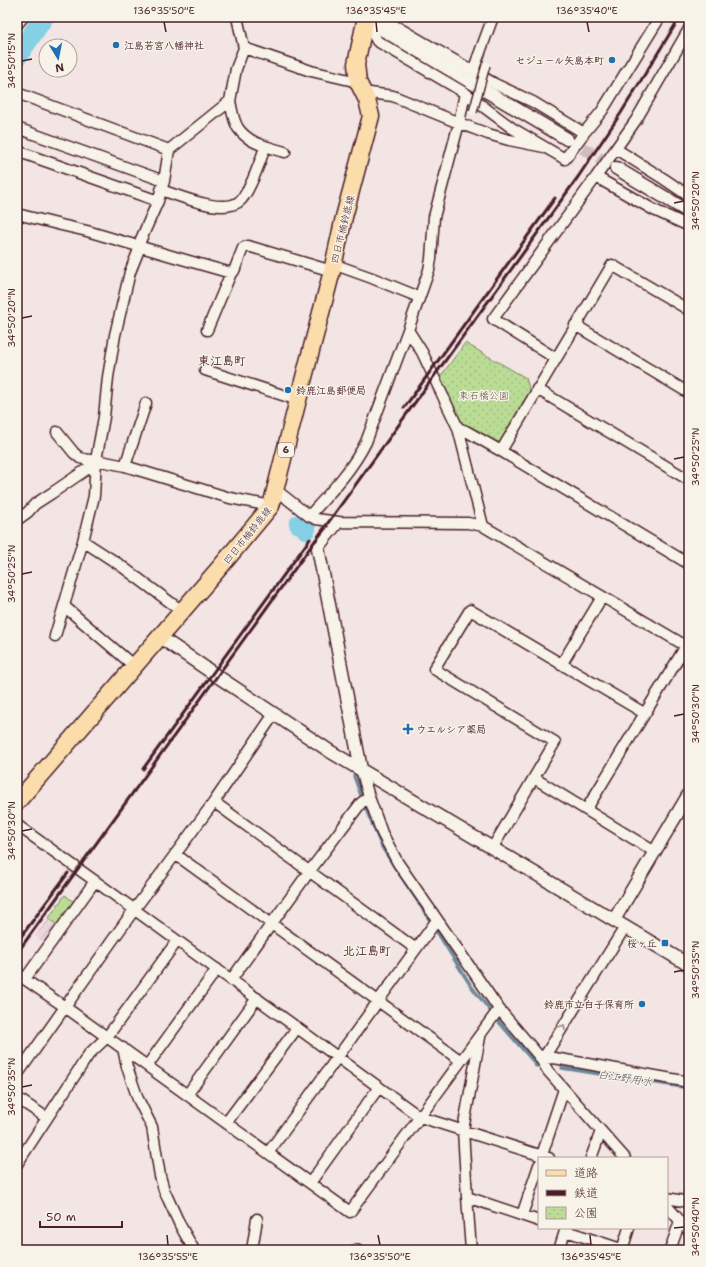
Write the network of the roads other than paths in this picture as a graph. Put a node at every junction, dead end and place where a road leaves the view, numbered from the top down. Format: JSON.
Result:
{"nodes":[{"id":1,"x":22,"y":17,"type":"edge"},
{"id":2,"x":237,"y":17,"type":"edge"},
{"id":3,"x":493,"y":17,"type":"edge"},
{"id":4,"x":660,"y":17,"type":"edge"},
{"id":5,"x":364,"y":18,"type":"edge"},
{"id":6,"x":17,"y":23,"type":"edge"},
{"id":7,"x":689,"y":29,"type":"edge"},
{"id":8,"x":244,"y":48,"type":"junction"},
{"id":9,"x":486,"y":65,"type":"dead end"},
{"id":10,"x":473,"y":72,"type":"junction"},
{"id":11,"x":360,"y":87,"type":"junction"},
{"id":12,"x":17,"y":93,"type":"edge"},
{"id":13,"x":466,"y":93,"type":"junction"},
{"id":14,"x":230,"y":101,"type":"junction"},
{"id":15,"x":473,"y":112,"type":"dead end"},
{"id":16,"x":459,"y":124,"type":"junction"},
{"id":17,"x":18,"y":131,"type":"edge"},
{"id":18,"x":584,"y":132,"type":"junction"},
{"id":19,"x":567,"y":139,"type":"tunnel mouth"},
{"id":20,"x":266,"y":146,"type":"junction"},
{"id":21,"x":544,"y":147,"type":"junction"},
{"id":22,"x":169,"y":150,"type":"junction"},
{"id":23,"x":616,"y":150,"type":"junction"},
{"id":24,"x":17,"y":152,"type":"edge"},
{"id":25,"x":284,"y":152,"type":"dead end"},
{"id":26,"x":616,"y":168,"type":"tunnel mouth"},
{"id":27,"x":596,"y":177,"type":"junction"},
{"id":28,"x":163,"y":186,"type":"junction"},
{"id":29,"x":689,"y":196,"type":"edge"},
{"id":30,"x":158,"y":201,"type":"junction"},
{"id":31,"x":689,"y":212,"type":"edge"},
{"id":32,"x":17,"y":214,"type":"edge"},
{"id":33,"x":689,"y":226,"type":"edge"},
{"id":34,"x":139,"y":246,"type":"junction"},
{"id":35,"x":332,"y":267,"type":"junction"},
{"id":36,"x":231,"y":273,"type":"junction"},
{"id":37,"x":420,"y":297,"type":"junction"},
{"id":38,"x":689,"y":310,"type":"edge"},
{"id":39,"x":576,"y":325,"type":"junction"},
{"id":40,"x":207,"y":330,"type":"dead end"},
{"id":41,"x":408,"y":330,"type":"junction"},
{"id":42,"x":555,"y":358,"type":"junction"},
{"id":43,"x":205,"y":370,"type":"dead end"},
{"id":44,"x":537,"y":389,"type":"junction"},
{"id":45,"x":689,"y":393,"type":"edge"},
{"id":46,"x":298,"y":400,"type":"junction"},
{"id":47,"x":146,"y":403,"type":"dead end"},
{"id":48,"x":458,"y":428,"type":"junction"},
{"id":49,"x":57,"y":432,"type":"dead end"},
{"id":50,"x":501,"y":451,"type":"junction"},
{"id":51,"x":96,"y":460,"type":"junction"},
{"id":52,"x":125,"y":466,"type":"junction"},
{"id":53,"x":689,"y":480,"type":"edge"},
{"id":54,"x":276,"y":490,"type":"junction"},
{"id":55,"x":271,"y":506,"type":"junction"},
{"id":56,"x":308,"y":516,"type":"junction"},
{"id":57,"x":17,"y":520,"type":"edge"},
{"id":58,"x":339,"y":522,"type":"junction"},
{"id":59,"x":483,"y":526,"type":"junction"},
{"id":60,"x":83,"y":541,"type":"junction"},
{"id":61,"x":318,"y":548,"type":"joint"},
{"id":62,"x":689,"y":564,"type":"edge"},
{"id":63,"x":602,"y":597,"type":"junction"},
{"id":64,"x":64,"y":606,"type":"junction"},
{"id":65,"x":182,"y":611,"type":"junction"},
{"id":66,"x":55,"y":636,"type":"dead end"},
{"id":67,"x":160,"y":637,"type":"junction"},
{"id":68,"x":687,"y":643,"type":"edge"},
{"id":69,"x":561,"y":665,"type":"junction"},
{"id":70,"x":134,"y":666,"type":"junction"},
{"id":71,"x":644,"y":713,"type":"junction"},
{"id":72,"x":274,"y":714,"type":"junction"},
{"id":73,"x":361,"y":769,"type":"junction"},
{"id":74,"x":534,"y":778,"type":"junction"},
{"id":75,"x":689,"y":794,"type":"edge"},
{"id":76,"x":365,"y":800,"type":"junction"},
{"id":77,"x":17,"y":802,"type":"edge"},
{"id":78,"x":214,"y":802,"type":"junction"},
{"id":79,"x":586,"y":810,"type":"junction"},
{"id":80,"x":17,"y":825,"type":"edge"},
{"id":81,"x":493,"y":847,"type":"junction"},
{"id":82,"x":655,"y":852,"type":"junction"},
{"id":83,"x":175,"y":854,"type":"junction"},
{"id":84,"x":309,"y":872,"type":"junction"},
{"id":85,"x":95,"y":881,"type":"junction"},
{"id":86,"x":134,"y":910,"type":"junction"},
{"id":87,"x":437,"y":920,"type":"junction"},
{"id":88,"x":614,"y":920,"type":"junction"},
{"id":89,"x":271,"y":924,"type":"junction"},
{"id":90,"x":625,"y":927,"type":"junction"},
{"id":91,"x":177,"y":941,"type":"junction"},
{"id":92,"x":416,"y":949,"type":"junction"},
{"id":93,"x":689,"y":964,"type":"edge"},
{"id":94,"x":217,"y":969,"type":"junction"},
{"id":95,"x":21,"y":976,"type":"edge"},
{"id":96,"x":231,"y":980,"type":"junction"},
{"id":97,"x":257,"y":998,"type":"junction"},
{"id":98,"x":378,"y":1002,"type":"junction"},
{"id":99,"x":65,"y":1007,"type":"junction"},
{"id":100,"x":496,"y":1013,"type":"junction"},
{"id":101,"x":297,"y":1028,"type":"junction"},
{"id":102,"x":481,"y":1035,"type":"junction"},
{"id":103,"x":107,"y":1037,"type":"junction"},
{"id":104,"x":123,"y":1048,"type":"junction"},
{"id":105,"x":338,"y":1057,"type":"junction"},
{"id":106,"x":542,"y":1060,"type":"junction"},
{"id":107,"x":461,"y":1061,"type":"junction"},
{"id":108,"x":147,"y":1066,"type":"junction"},
{"id":109,"x":17,"y":1075,"type":"edge"},
{"id":110,"x":689,"y":1082,"type":"edge"},
{"id":111,"x":379,"y":1087,"type":"junction"},
{"id":112,"x":564,"y":1089,"type":"junction"},
{"id":113,"x":187,"y":1095,"type":"junction"},
{"id":114,"x":17,"y":1098,"type":"edge"},
{"id":115,"x":420,"y":1117,"type":"junction"},
{"id":116,"x":47,"y":1118,"type":"junction"},
{"id":117,"x":226,"y":1123,"type":"junction"},
{"id":118,"x":463,"y":1130,"type":"junction"},
{"id":119,"x":601,"y":1131,"type":"junction"},
{"id":120,"x":268,"y":1153,"type":"junction"},
{"id":121,"x":538,"y":1157,"type":"edge"},
{"id":122,"x":544,"y":1157,"type":"edge"},
{"id":123,"x":591,"y":1157,"type":"edge"},
{"id":124,"x":624,"y":1157,"type":"edge"},
{"id":125,"x":17,"y":1164,"type":"edge"},
{"id":126,"x":538,"y":1172,"type":"edge"},
{"id":127,"x":310,"y":1183,"type":"junction"},
{"id":128,"x":467,"y":1197,"type":"junction"},
{"id":129,"x":668,"y":1198,"type":"edge"},
{"id":130,"x":689,"y":1202,"type":"edge"},
{"id":131,"x":668,"y":1207,"type":"edge"},
{"id":132,"x":522,"y":1215,"type":"junction"},
{"id":133,"x":257,"y":1219,"type":"dead end"},
{"id":134,"x":538,"y":1221,"type":"edge"},
{"id":135,"x":680,"y":1221,"type":"junction"},
{"id":136,"x":565,"y":1229,"type":"edge"},
{"id":137,"x":629,"y":1229,"type":"edge"},
{"id":138,"x":689,"y":1231,"type":"edge"},
{"id":139,"x":194,"y":1250,"type":"edge"},
{"id":140,"x":252,"y":1250,"type":"edge"},
{"id":141,"x":471,"y":1250,"type":"edge"},
{"id":142,"x":559,"y":1250,"type":"edge"},
{"id":143,"x":622,"y":1250,"type":"edge"},
{"id":144,"x":670,"y":1250,"type":"edge"}],
"edges":[{"from":1,"to":6,"type":"street"},
{"from":2,"to":8,"type":"street"},
{"from":3,"to":10,"type":"street"},
{"from":4,"to":18,"type":"street"},
{"from":5,"to":10,"type":"street"},
{"from":5,"to":11,"type":"main road","name":"四日市楠鈴鹿線","number":"6"},
{"from":5,"to":13,"type":"street"},
{"from":5,"to":19,"type":"street"},
{"from":7,"to":23,"type":"street"},
{"from":8,"to":11,"type":"street"},
{"from":8,"to":14,"type":"street"},
{"from":9,"to":15,"type":"street","bridge":true},
{"from":10,"to":18,"type":"street"},
{"from":11,"to":16,"type":"street"},
{"from":11,"to":35,"type":"main road","name":"四日市楠鈴鹿線","number":"6"},
{"from":12,"to":22,"type":"street"},
{"from":13,"to":16,"type":"street"},
{"from":13,"to":21,"type":"street"},
{"from":14,"to":20,"type":"street"},
{"from":14,"to":22,"type":"street"},
{"from":16,"to":21,"type":"street"},
{"from":16,"to":37,"type":"street"},
{"from":17,"to":28,"type":"street"},
{"from":18,"to":21,"type":"street"},
{"from":20,"to":25,"type":"street"},
{"from":20,"to":28,"type":"street"},
{"from":22,"to":28,"type":"street"},
{"from":23,"to":27,"type":"street"},
{"from":23,"to":29,"type":"street"},
{"from":24,"to":30,"type":"street"},
{"from":26,"to":31,"type":"street"},
{"from":27,"to":33,"type":"street"},
{"from":27,"to":42,"type":"street"},
{"from":28,"to":30,"type":"street"},
{"from":30,"to":34,"type":"street"},
{"from":32,"to":34,"type":"street"},
{"from":34,"to":36,"type":"street"},
{"from":34,"to":51,"type":"street"},
{"from":35,"to":36,"type":"street"},
{"from":35,"to":37,"type":"street"},
{"from":35,"to":46,"type":"main road","name":"四日市楠鈴鹿線","number":"6"},
{"from":36,"to":40,"type":"street"},
{"from":37,"to":41,"type":"street"},
{"from":38,"to":39,"type":"street"},
{"from":39,"to":42,"type":"street"},
{"from":39,"to":45,"type":"street"},
{"from":41,"to":48,"type":"street"},
{"from":41,"to":56,"type":"street"},
{"from":42,"to":44,"type":"street"},
{"from":43,"to":46,"type":"street"},
{"from":44,"to":50,"type":"street"},
{"from":44,"to":53,"type":"street"},
{"from":46,"to":54,"type":"main road","name":"四日市楠鈴鹿線","number":"6"},
{"from":47,"to":52,"type":"street"},
{"from":48,"to":50,"type":"street"},
{"from":48,"to":59,"type":"street"},
{"from":49,"to":51,"type":"street"},
{"from":50,"to":62,"type":"street"},
{"from":51,"to":52,"type":"street"},
{"from":51,"to":57,"type":"street"},
{"from":51,"to":60,"type":"street"},
{"from":52,"to":55,"type":"street"},
{"from":54,"to":55,"type":"main road","name":"四日市楠鈴鹿線","number":"6"},
{"from":54,"to":56,"type":"street"},
{"from":55,"to":65,"type":"main road","name":"四日市楠鈴鹿線","number":"6"},
{"from":56,"to":58,"type":"street"},
{"from":58,"to":59,"type":"street"},
{"from":58,"to":61,"type":"street"},
{"from":59,"to":63,"type":"street"},
{"from":60,"to":64,"type":"street"},
{"from":60,"to":65,"type":"street"},
{"from":61,"to":73,"type":"street"},
{"from":63,"to":68,"type":"street"},
{"from":63,"to":69,"type":"street"},
{"from":64,"to":66,"type":"street"},
{"from":64,"to":70,"type":"street"},
{"from":65,"to":67,"type":"main road","name":"四日市楠鈴鹿線","number":"6"},
{"from":67,"to":70,"type":"main road","name":"四日市楠鈴鹿線","number":"6"},
{"from":67,"to":72,"type":"street"},
{"from":68,"to":71,"type":"street"},
{"from":69,"to":71,"type":"street"},
{"from":69,"to":74,"type":"street"},
{"from":70,"to":77,"type":"main road","name":"四日市楠鈴鹿線","number":"6"},
{"from":71,"to":79,"type":"street"},
{"from":72,"to":73,"type":"street"},
{"from":72,"to":78,"type":"street"},
{"from":73,"to":76,"type":"street"},
{"from":73,"to":81,"type":"street"},
{"from":74,"to":79,"type":"street"},
{"from":74,"to":81,"type":"street"},
{"from":75,"to":82,"type":"street"},
{"from":76,"to":84,"type":"street"},
{"from":76,"to":87,"type":"street"},
{"from":78,"to":83,"type":"street"},
{"from":78,"to":84,"type":"street"},
{"from":79,"to":82,"type":"street"},
{"from":80,"to":85,"type":"street"},
{"from":81,"to":88,"type":"street"},
{"from":82,"to":88,"type":"street"},
{"from":83,"to":86,"type":"street"},
{"from":83,"to":89,"type":"street"},
{"from":84,"to":89,"type":"street"},
{"from":84,"to":92,"type":"street"},
{"from":85,"to":86,"type":"street"},
{"from":85,"to":95,"type":"street"},
{"from":86,"to":91,"type":"street"},
{"from":86,"to":99,"type":"street"},
{"from":87,"to":92,"type":"street"},
{"from":87,"to":100,"type":"street"},
{"from":88,"to":90,"type":"street"},
{"from":89,"to":96,"type":"street"},
{"from":89,"to":98,"type":"street"},
{"from":90,"to":93,"type":"street"},
{"from":106,"to":90,"type":"street","one_way":true},
{"from":91,"to":94,"type":"street"},
{"from":91,"to":103,"type":"street"},
{"from":92,"to":98,"type":"street"},
{"from":94,"to":96,"type":"street"},
{"from":94,"to":108,"type":"street"},
{"from":95,"to":99,"type":"street"},
{"from":96,"to":97,"type":"street"},
{"from":97,"to":101,"type":"street"},
{"from":97,"to":113,"type":"street"},
{"from":98,"to":105,"type":"street"},
{"from":98,"to":107,"type":"street"},
{"from":99,"to":103,"type":"street"},
{"from":99,"to":109,"type":"street"},
{"from":100,"to":102,"type":"street"},
{"from":100,"to":106,"type":"street"},
{"from":101,"to":105,"type":"street"},
{"from":101,"to":117,"type":"street"},
{"from":102,"to":107,"type":"street"},
{"from":102,"to":118,"type":"street"},
{"from":103,"to":104,"type":"street"},
{"from":103,"to":116,"type":"street"},
{"from":104,"to":108,"type":"street"},
{"from":104,"to":139,"type":"street"},
{"from":105,"to":111,"type":"street"},
{"from":105,"to":120,"type":"street"},
{"from":106,"to":110,"type":"street"},
{"from":106,"to":112,"type":"street"},
{"from":107,"to":115,"type":"street"},
{"from":108,"to":113,"type":"street"},
{"from":111,"to":115,"type":"street"},
{"from":111,"to":127,"type":"street"},
{"from":112,"to":119,"type":"street"},
{"from":112,"to":122,"type":"street"},
{"from":113,"to":117,"type":"street"},
{"from":114,"to":116,"type":"street"},
{"from":115,"to":118,"type":"street"},
{"from":115,"to":127,"type":"street"},
{"from":116,"to":125,"type":"street"},
{"from":117,"to":120,"type":"street"},
{"from":118,"to":121,"type":"street"},
{"from":118,"to":128,"type":"street"},
{"from":119,"to":123,"type":"street"},
{"from":119,"to":124,"type":"street"},
{"from":120,"to":127,"type":"street"},
{"from":126,"to":132,"type":"street"},
{"from":128,"to":132,"type":"street"},
{"from":128,"to":141,"type":"street"},
{"from":129,"to":130,"type":"street"},
{"from":131,"to":135,"type":"street"},
{"from":132,"to":134,"type":"street"},
{"from":133,"to":140,"type":"street"},
{"from":135,"to":138,"type":"street"},
{"from":135,"to":144,"type":"street"},
{"from":136,"to":142,"type":"street"},
{"from":136,"to":143,"type":"street"},
{"from":137,"to":143,"type":"street"}]}
